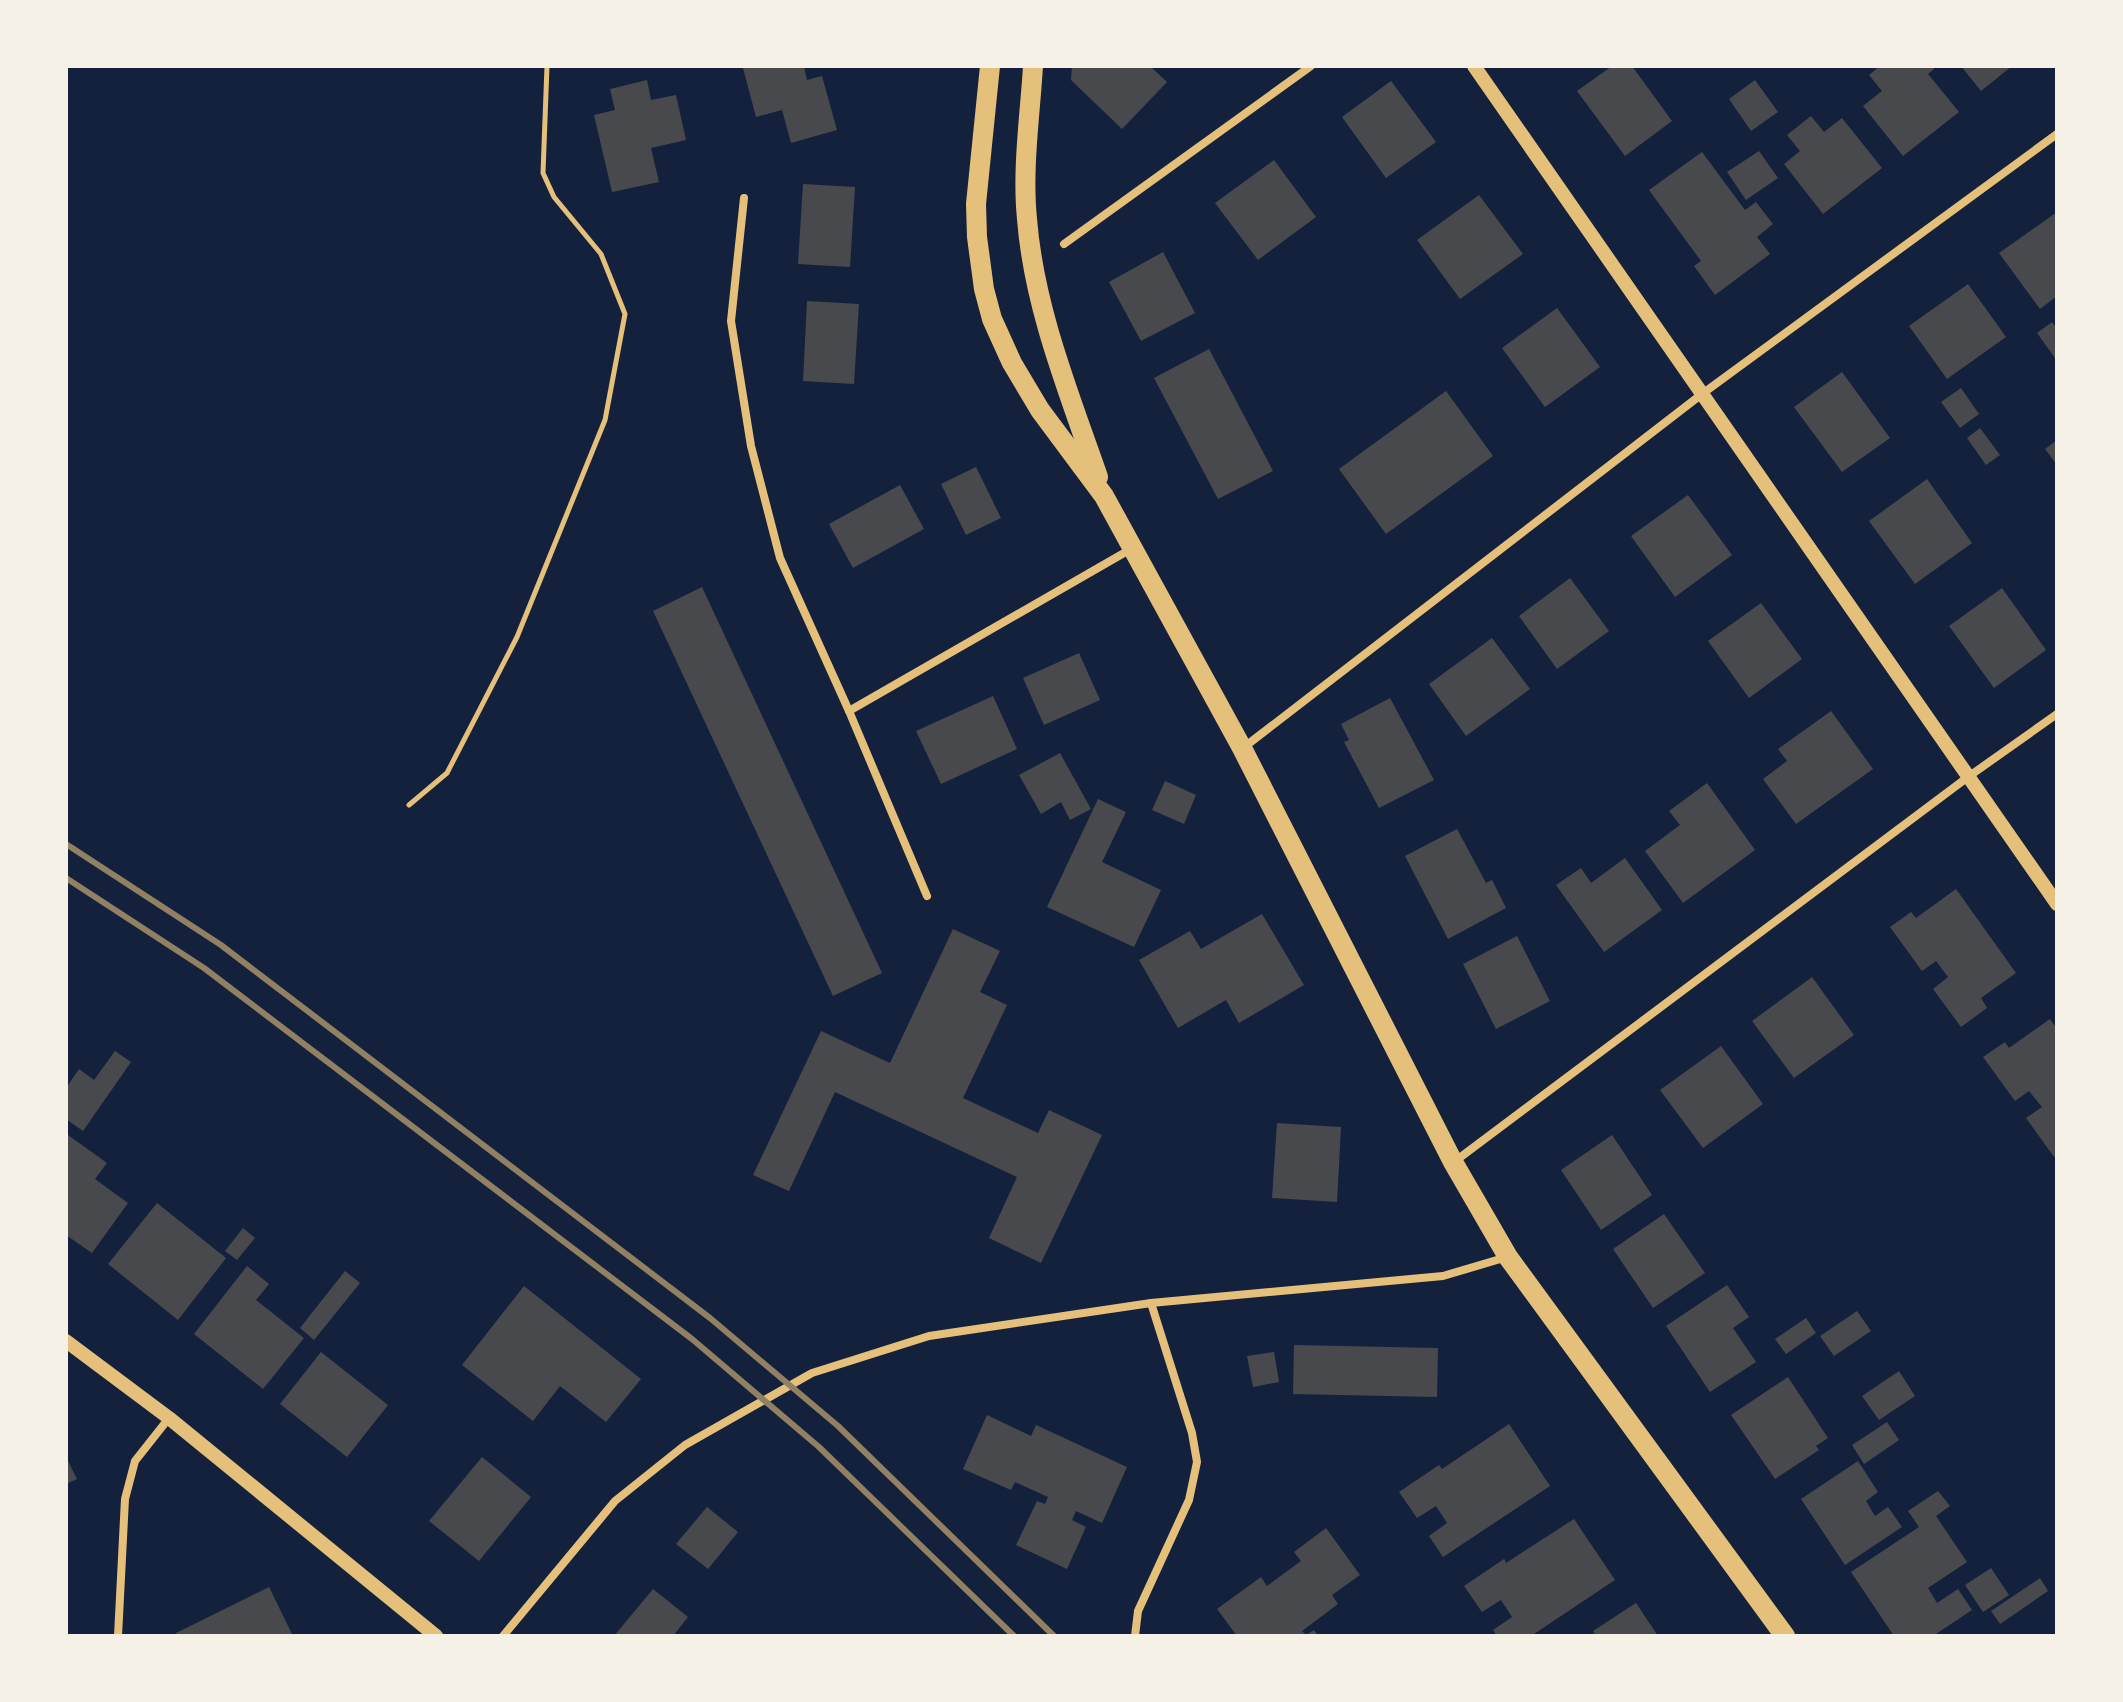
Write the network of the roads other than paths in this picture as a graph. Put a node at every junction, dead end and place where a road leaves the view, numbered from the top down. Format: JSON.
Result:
{"nodes":[{"id":1,"x":990,"y":66,"type":"edge"},
{"id":2,"x":1033,"y":66,"type":"edge"},
{"id":3,"x":1311,"y":66,"type":"edge"},
{"id":4,"x":1474,"y":66,"type":"edge"},
{"id":5,"x":2057,"y":134,"type":"edge"},
{"id":6,"x":744,"y":198,"type":"dead end"},
{"id":7,"x":1064,"y":244,"type":"dead end"},
{"id":8,"x":1702,"y":394,"type":"junction"},
{"id":9,"x":1104,"y":496,"type":"junction"},
{"id":10,"x":1132,"y":548,"type":"junction"},
{"id":11,"x":849,"y":711,"type":"junction"},
{"id":12,"x":2057,"y":714,"type":"edge"},
{"id":13,"x":1242,"y":748,"type":"junction"},
{"id":14,"x":1968,"y":777,"type":"junction"},
{"id":15,"x":927,"y":896,"type":"dead end"},
{"id":16,"x":2057,"y":904,"type":"edge"},
{"id":17,"x":1453,"y":1162,"type":"junction"},
{"id":18,"x":1508,"y":1257,"type":"junction"},
{"id":19,"x":1151,"y":1303,"type":"junction"},
{"id":20,"x":66,"y":1341,"type":"edge"},
{"id":21,"x":169,"y":1418,"type":"junction"},
{"id":22,"x":118,"y":1636,"type":"edge"},
{"id":23,"x":436,"y":1636,"type":"edge"},
{"id":24,"x":503,"y":1636,"type":"edge"},
{"id":25,"x":1135,"y":1636,"type":"edge"},
{"id":26,"x":1785,"y":1636,"type":"edge"}],
"edges":[{"from":1,"to":9,"type":"main road"},
{"from":2,"to":9,"type":"main road"},
{"from":3,"to":7,"type":"street"},
{"from":4,"to":8,"type":"street"},
{"from":5,"to":8,"type":"street"},
{"from":6,"to":11,"type":"street"},
{"from":8,"to":13,"type":"street"},
{"from":8,"to":14,"type":"street"},
{"from":9,"to":10,"type":"main road"},
{"from":10,"to":11,"type":"street"},
{"from":10,"to":13,"type":"main road"},
{"from":11,"to":15,"type":"street"},
{"from":12,"to":14,"type":"street"},
{"from":13,"to":17,"type":"main road"},
{"from":14,"to":16,"type":"street"},
{"from":14,"to":17,"type":"street"},
{"from":17,"to":18,"type":"main road"},
{"from":18,"to":19,"type":"street"},
{"from":18,"to":26,"type":"main road"},
{"from":19,"to":24,"type":"street"},
{"from":19,"to":25,"type":"street"},
{"from":20,"to":21,"type":"street"},
{"from":21,"to":22,"type":"street"},
{"from":21,"to":23,"type":"street"}]}
